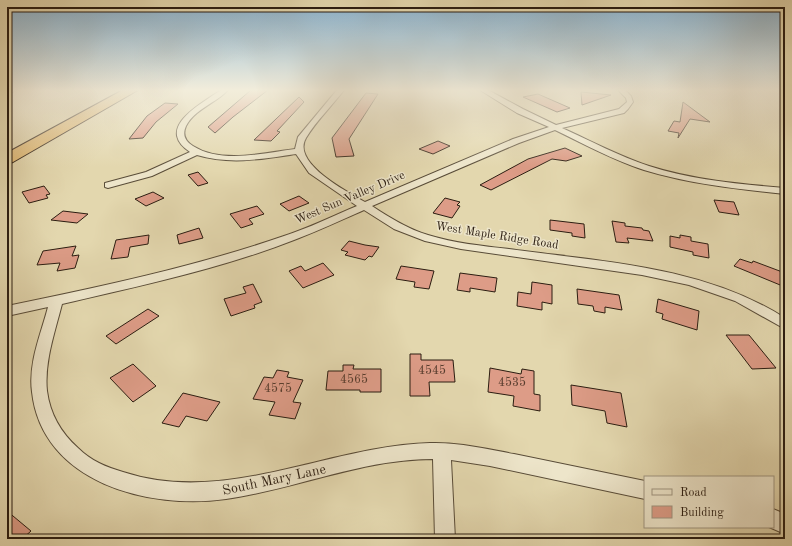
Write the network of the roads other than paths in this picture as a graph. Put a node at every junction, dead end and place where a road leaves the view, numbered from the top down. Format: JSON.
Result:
{"nodes":[{"id":1,"x":85,"y":115,"type":"edge"},
{"id":2,"x":191,"y":115,"type":"edge"},
{"id":3,"x":319,"y":115,"type":"edge"},
{"id":4,"x":530,"y":115,"type":"edge"},
{"id":5,"x":604,"y":115,"type":"edge"},
{"id":6,"x":556,"y":128,"type":"junction"},
{"id":7,"x":299,"y":151,"type":"junction"},
{"id":8,"x":197,"y":152,"type":"junction"},
{"id":9,"x":7,"y":158,"type":"edge"},
{"id":10,"x":108,"y":185,"type":"dead end"},
{"id":11,"x":785,"y":191,"type":"edge"},
{"id":12,"x":365,"y":207,"type":"junction"},
{"id":13,"x":56,"y":301,"type":"junction"},
{"id":14,"x":7,"y":312,"type":"edge"},
{"id":15,"x":785,"y":324,"type":"edge"},
{"id":16,"x":442,"y":452,"type":"junction"},
{"id":17,"x":644,"y":490,"type":"edge"},
{"id":18,"x":774,"y":519,"type":"edge"},
{"id":19,"x":785,"y":524,"type":"edge"},
{"id":20,"x":445,"y":539,"type":"edge"}],
"edges":[{"from":1,"to":9,"type":"highway"},
{"from":2,"to":8,"type":"street"},
{"from":3,"to":7,"type":"street"},
{"from":4,"to":6,"type":"street"},
{"from":5,"to":6,"type":"street","name":"West Sun Valley Drive"},
{"from":6,"to":11,"type":"street"},
{"from":6,"to":12,"type":"street","name":"West Sun Valley Drive"},
{"from":7,"to":8,"type":"street"},
{"from":7,"to":12,"type":"street","name":"West Maple Ridge Road"},
{"from":8,"to":10,"type":"street"},
{"from":12,"to":13,"type":"street","name":"West Sun Valley Drive"},
{"from":12,"to":15,"type":"street","name":"West Maple Ridge Road"},
{"from":13,"to":14,"type":"street","name":"West Sun Valley Drive"},
{"from":13,"to":16,"type":"street","name":"South Mary Lane"},
{"from":16,"to":17,"type":"street","name":"South Mary Lane"},
{"from":16,"to":20,"type":"street"},
{"from":18,"to":19,"type":"street"}]}
